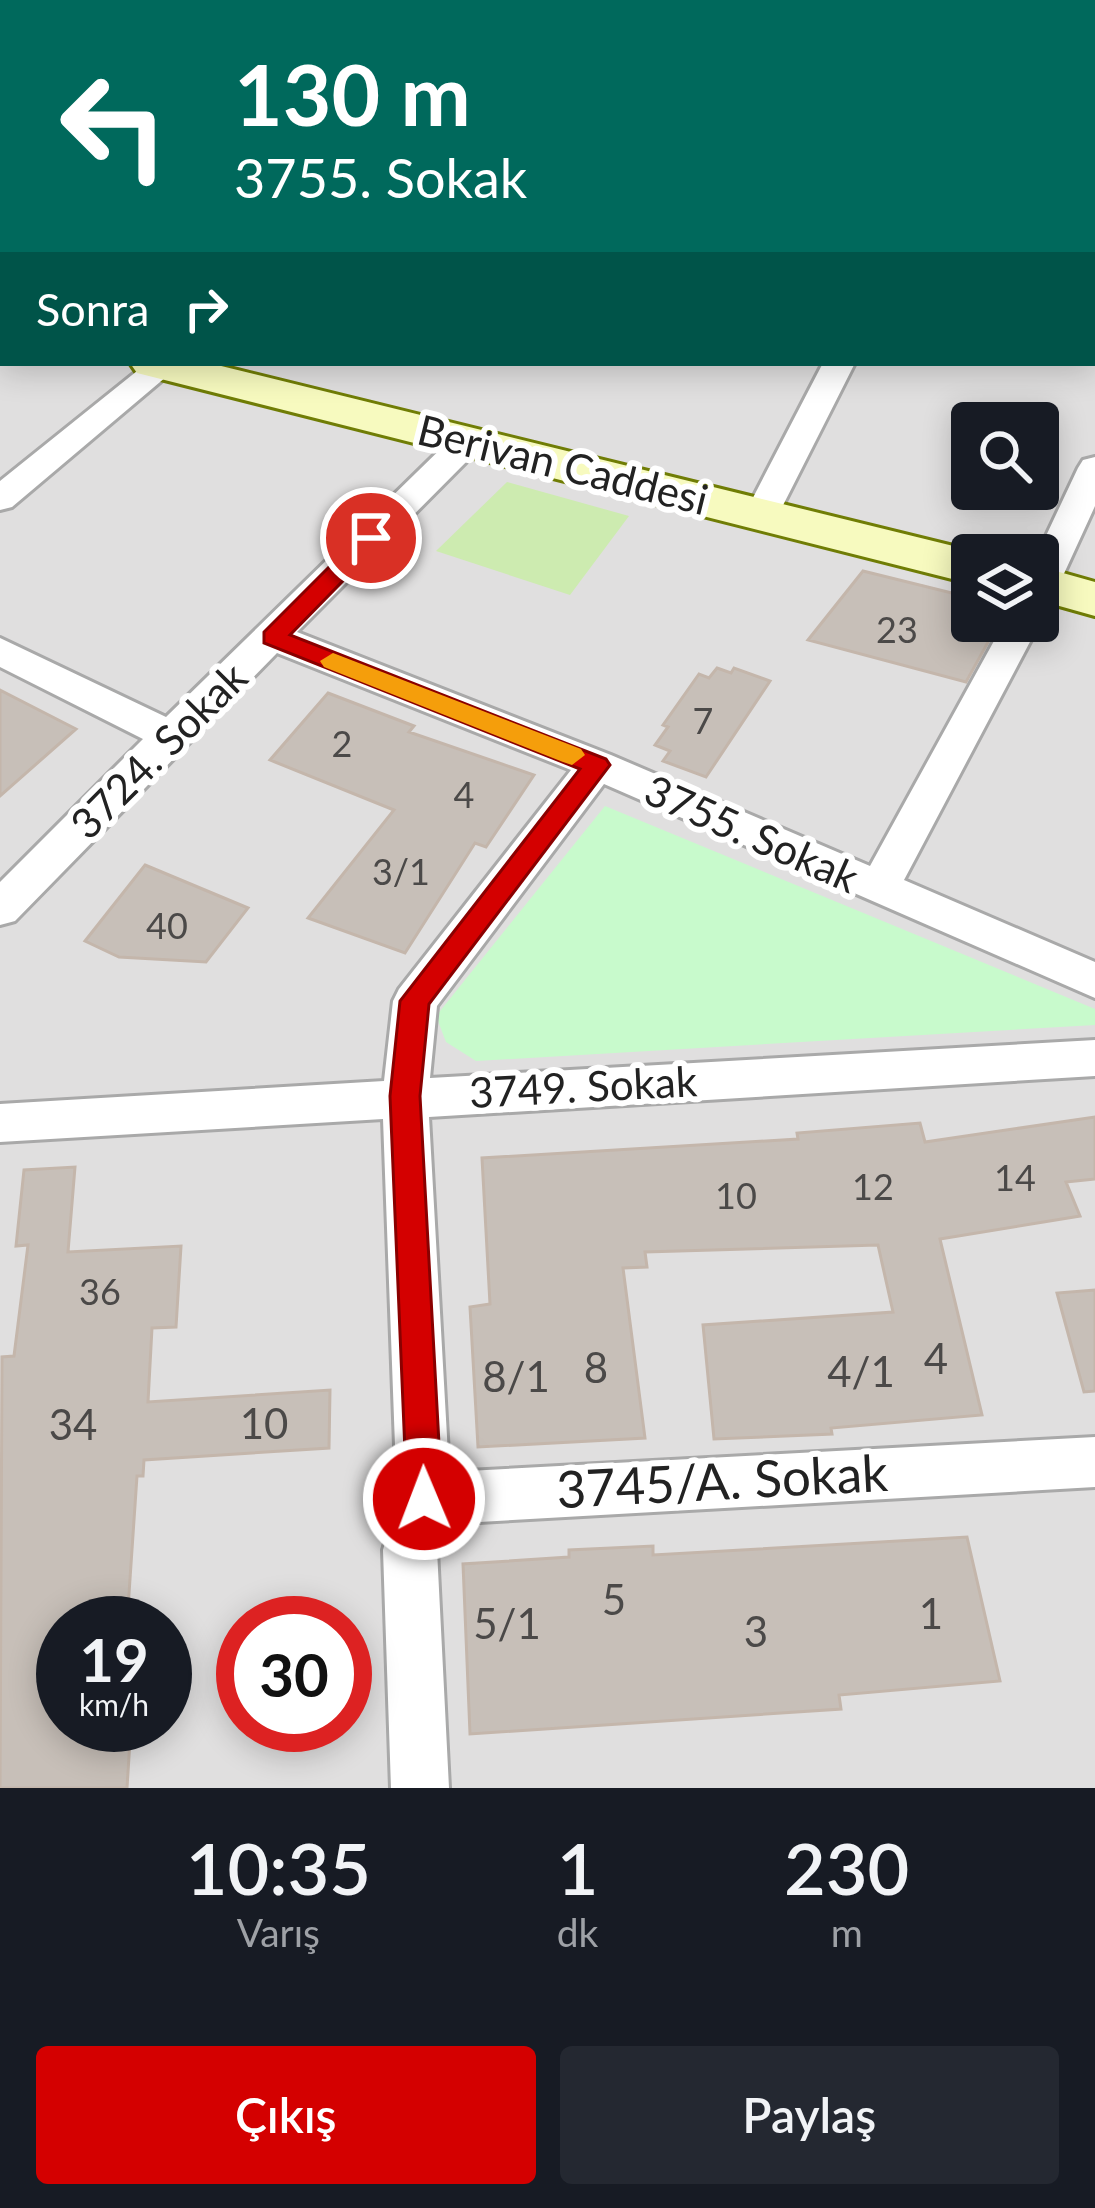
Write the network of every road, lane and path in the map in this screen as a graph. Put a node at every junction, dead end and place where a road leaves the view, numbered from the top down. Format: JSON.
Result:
{"nodes":[{"id":1,"x":156,"y":366,"type":"edge"},
{"id":2,"x":166,"y":366,"type":"edge"},
{"id":3,"x":837,"y":366,"type":"edge"},
{"id":4,"x":470,"y":439,"type":"junction"},
{"id":5,"x":1095,"y":468,"type":"edge"},
{"id":6,"x":0,"y":499,"type":"edge"},
{"id":7,"x":762,"y":514,"type":"junction"},
{"id":8,"x":1059,"y":544,"type":"edge"},
{"id":9,"x":951,"y":562,"type":"edge"},
{"id":10,"x":1059,"y":596,"type":"edge"},
{"id":11,"x":1095,"y":598,"type":"edge"},
{"id":12,"x":273,"y":638,"type":"junction"},
{"id":13,"x":1010,"y":642,"type":"edge"},
{"id":14,"x":0,"y":650,"type":"edge"},
{"id":15,"x":167,"y":734,"type":"junction"},
{"id":16,"x":597,"y":765,"type":"junction"},
{"id":17,"x":879,"y":888,"type":"junction"},
{"id":18,"x":0,"y":909,"type":"edge"},
{"id":19,"x":1095,"y":981,"type":"edge"},
{"id":20,"x":1095,"y":1058,"type":"edge"},
{"id":21,"x":405,"y":1096,"type":"junction"},
{"id":22,"x":0,"y":1123,"type":"edge"},
{"id":23,"x":1095,"y":1462,"type":"edge"},
{"id":24,"x":424,"y":1499,"type":"junction"},
{"id":25,"x":420,"y":1788,"type":"edge"}],
"edges":[{"from":1,"to":6,"type":"street"},
{"from":2,"to":4,"type":"street","name":"Berivan Caddesi"},
{"from":3,"to":7,"type":"street"},
{"from":4,"to":7,"type":"street","name":"Berivan Caddesi"},
{"from":4,"to":12,"type":"street","name":"3724. Sokak"},
{"from":5,"to":8,"type":"street"},
{"from":7,"to":9,"type":"street","name":"Berivan Caddesi"},
{"from":10,"to":11,"type":"street"},
{"from":12,"to":15,"type":"street","name":"3724. Sokak"},
{"from":12,"to":16,"type":"street","name":"3755. Sokak"},
{"from":13,"to":17,"type":"street"},
{"from":14,"to":15,"type":"street"},
{"from":15,"to":18,"type":"street","name":"3724. Sokak"},
{"from":16,"to":17,"type":"street","name":"3755. Sokak"},
{"from":16,"to":21,"type":"street"},
{"from":17,"to":19,"type":"street","name":"3755. Sokak"},
{"from":20,"to":21,"type":"street","name":"3749. Sokak"},
{"from":21,"to":22,"type":"street","name":"3749. Sokak"},
{"from":21,"to":24,"type":"street"},
{"from":23,"to":24,"type":"street","name":"3745/A. Sokak"},
{"from":24,"to":25,"type":"street"}]}
